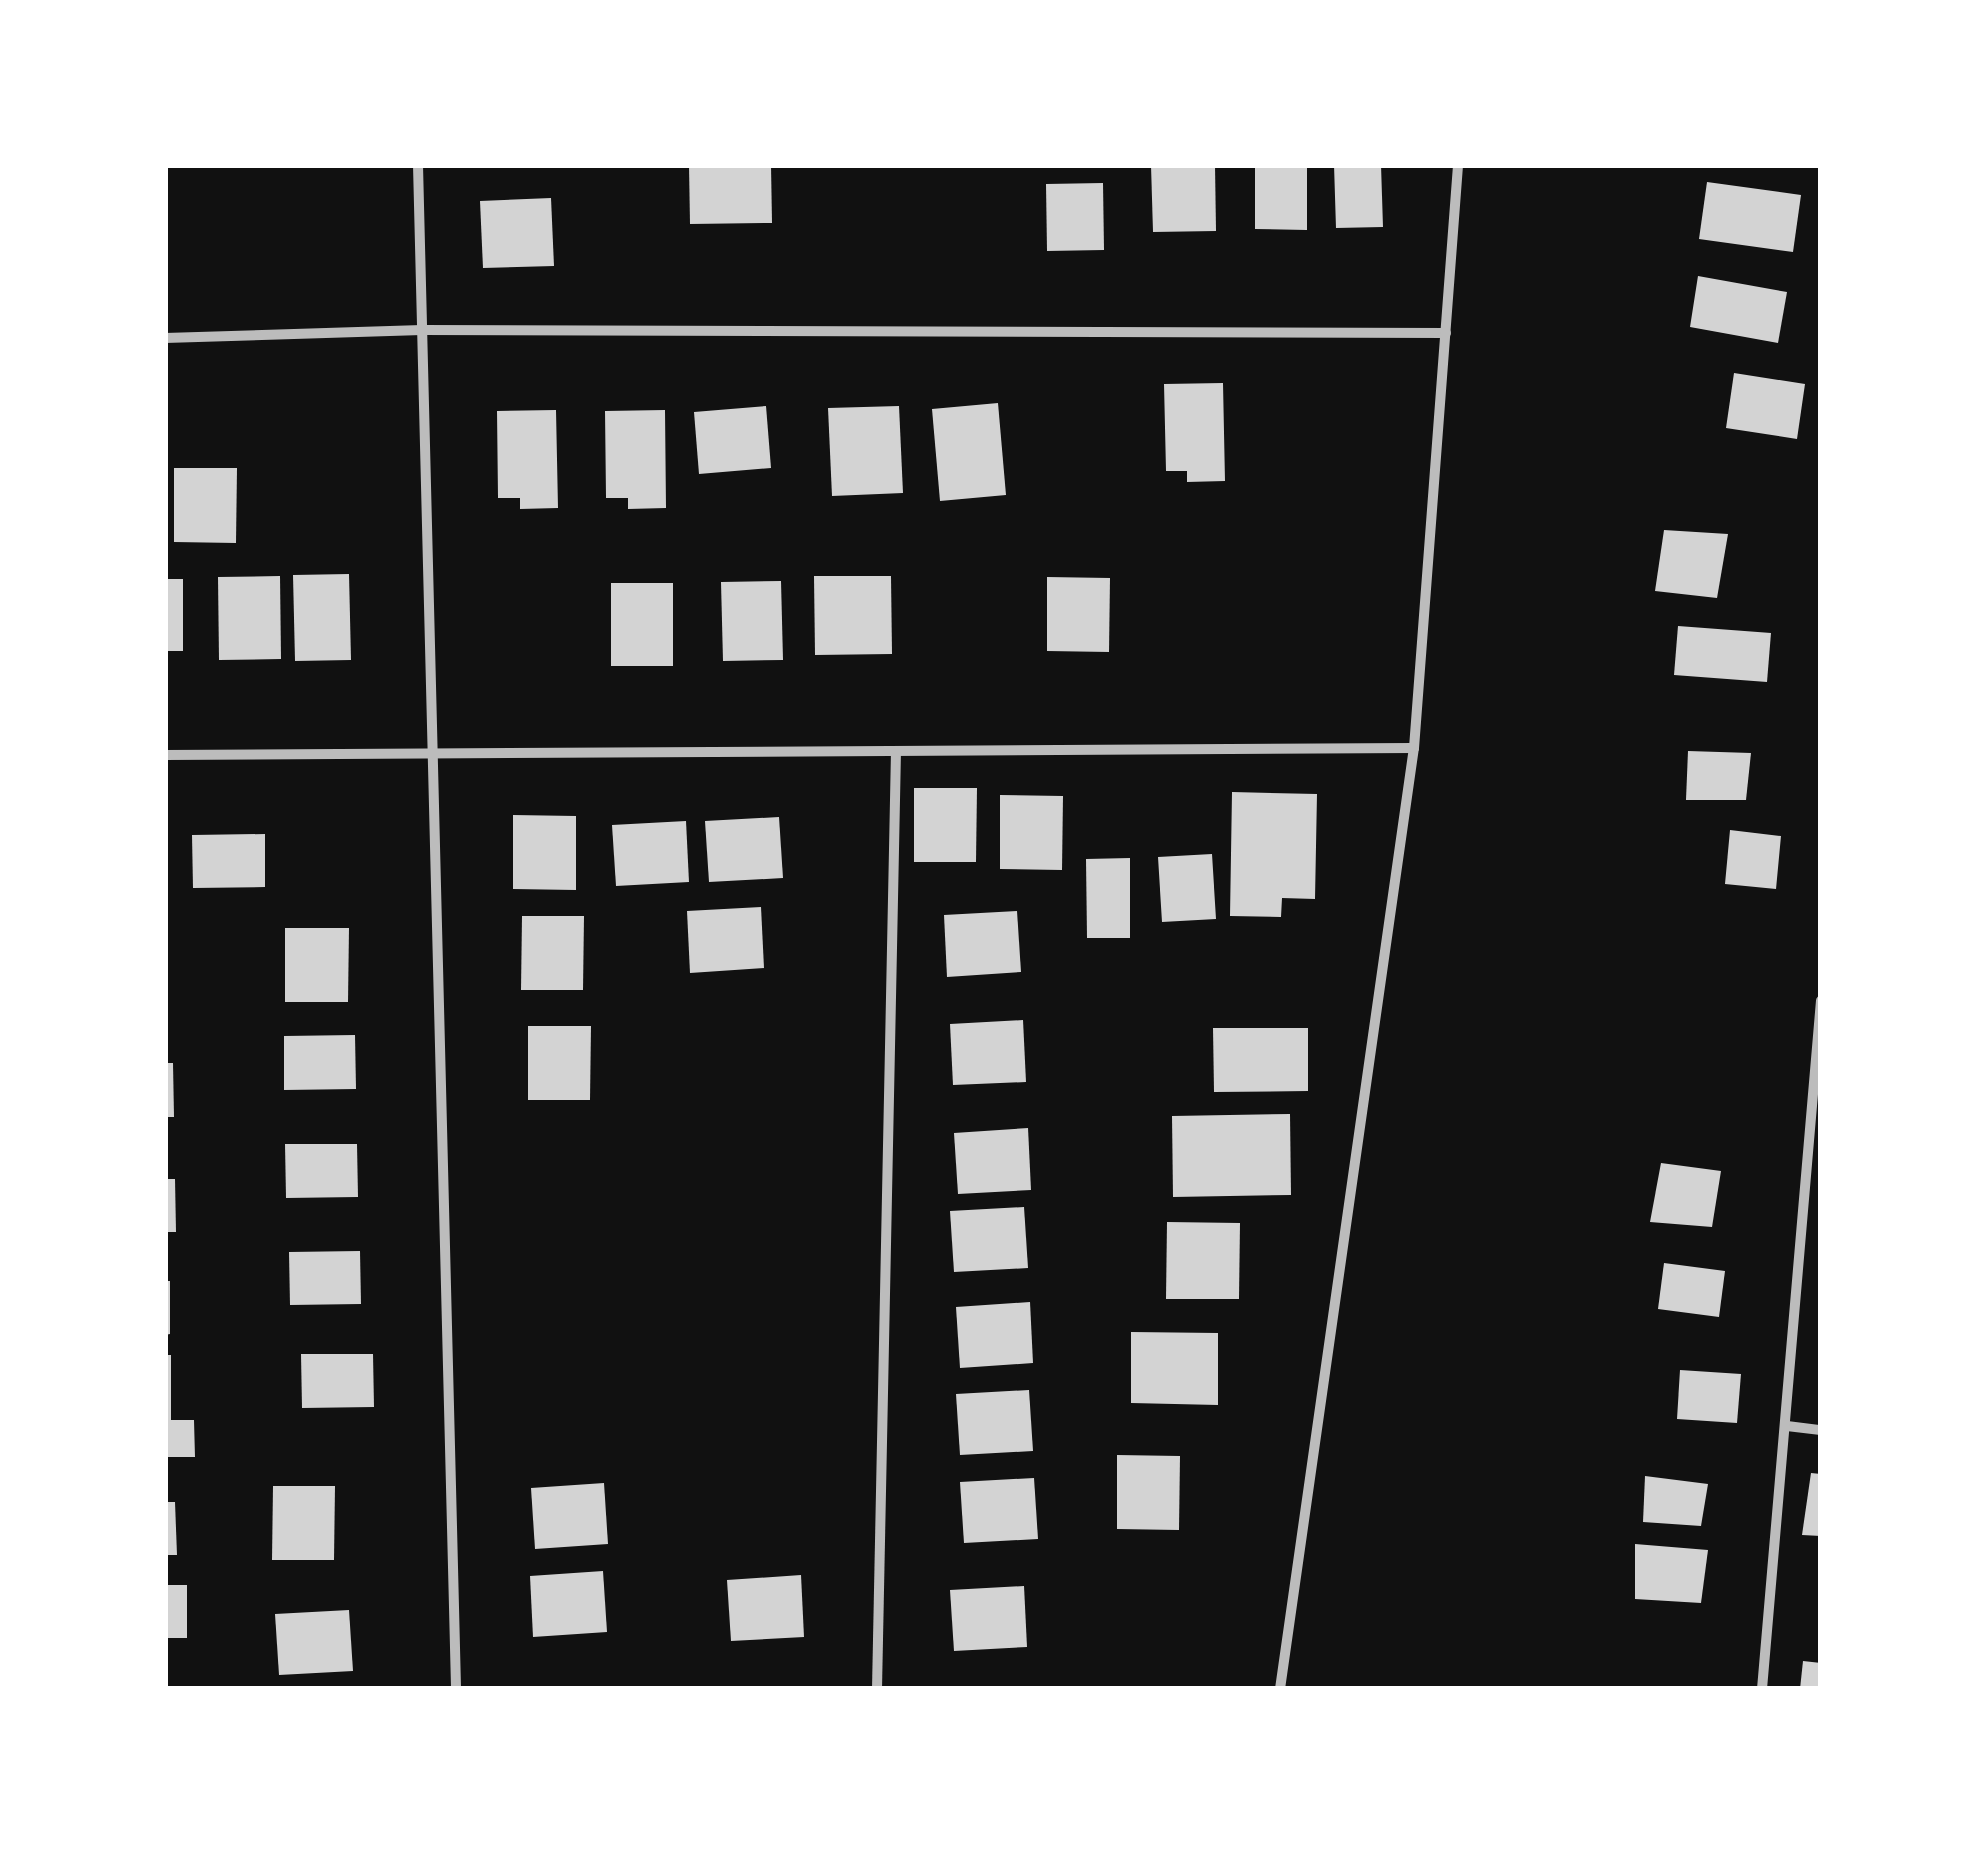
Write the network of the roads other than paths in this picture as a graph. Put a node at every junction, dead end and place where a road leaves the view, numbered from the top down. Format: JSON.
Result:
{"nodes":[{"id":1,"x":418,"y":165,"type":"edge"},
{"id":2,"x":1458,"y":165,"type":"edge"},
{"id":3,"x":422,"y":330,"type":"junction"},
{"id":4,"x":1446,"y":333,"type":"junction"},
{"id":5,"x":165,"y":338,"type":"edge"},
{"id":6,"x":1414,"y":748,"type":"junction"},
{"id":7,"x":896,"y":751,"type":"junction"},
{"id":8,"x":433,"y":754,"type":"junction"},
{"id":9,"x":165,"y":756,"type":"edge"},
{"id":10,"x":1821,"y":1001,"type":"edge"},
{"id":11,"x":1787,"y":1426,"type":"junction"},
{"id":12,"x":1821,"y":1430,"type":"edge"},
{"id":13,"x":456,"y":1689,"type":"edge"},
{"id":14,"x":876,"y":1689,"type":"edge"},
{"id":15,"x":1280,"y":1689,"type":"edge"},
{"id":16,"x":1762,"y":1689,"type":"edge"}],
"edges":[{"from":1,"to":3,"type":"street"},
{"from":2,"to":4,"type":"street"},
{"from":3,"to":4,"type":"street"},
{"from":3,"to":5,"type":"street"},
{"from":3,"to":8,"type":"street"},
{"from":4,"to":6,"type":"street"},
{"from":6,"to":7,"type":"street"},
{"from":6,"to":15,"type":"street"},
{"from":7,"to":8,"type":"street"},
{"from":7,"to":14,"type":"street"},
{"from":8,"to":9,"type":"street"},
{"from":8,"to":13,"type":"street"},
{"from":10,"to":11,"type":"street"},
{"from":11,"to":12,"type":"street"},
{"from":11,"to":16,"type":"street"}]}
